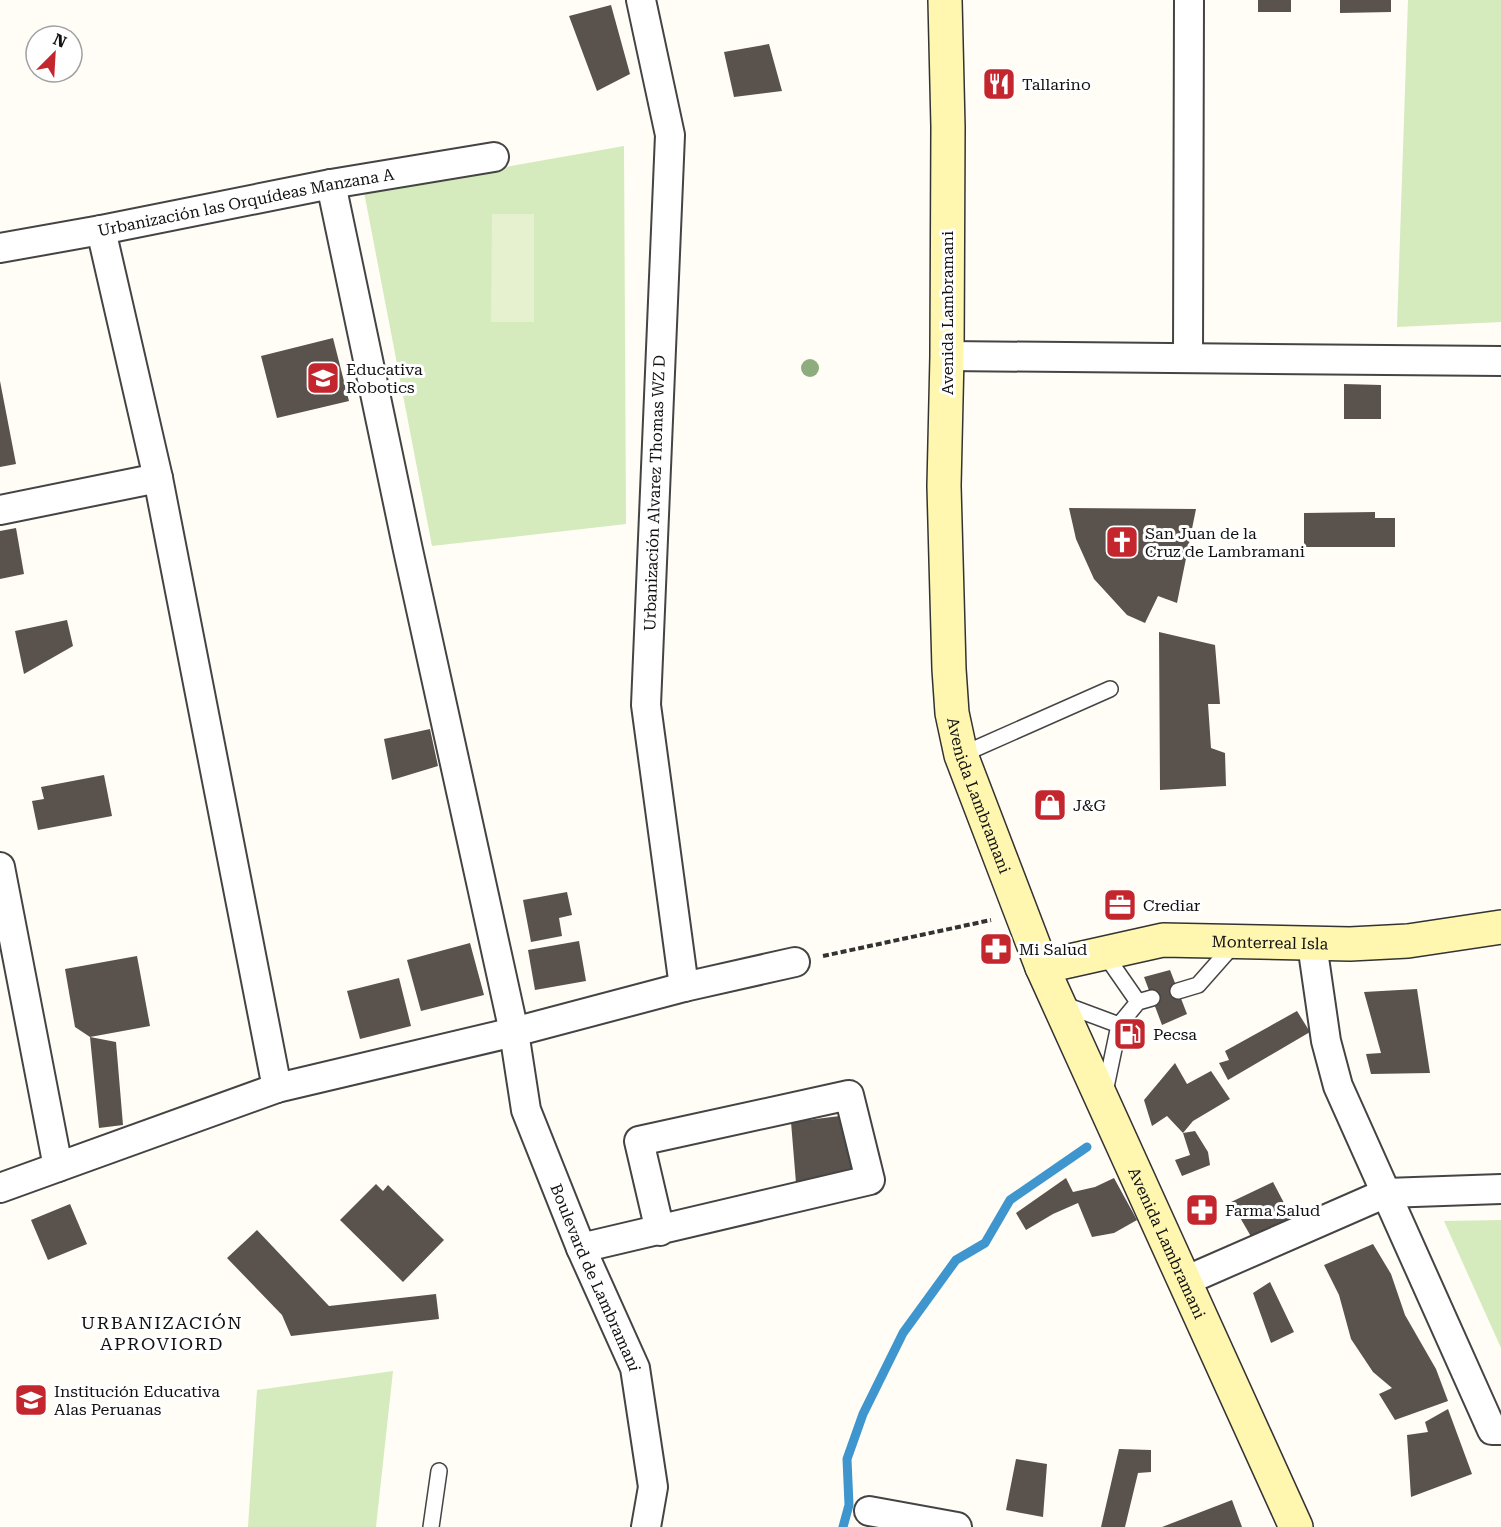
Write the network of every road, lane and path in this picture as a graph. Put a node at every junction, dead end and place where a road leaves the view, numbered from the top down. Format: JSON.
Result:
{"nodes":[{"id":1,"x":642,"y":0,"type":"edge"},
{"id":2,"x":945,"y":0,"type":"edge"},
{"id":3,"x":1189,"y":0,"type":"edge"},
{"id":4,"x":494,"y":157,"type":"dead end"},
{"id":5,"x":331,"y":184,"type":"junction"},
{"id":6,"x":101,"y":230,"type":"junction"},
{"id":7,"x":0,"y":248,"type":"edge"},
{"id":8,"x":947,"y":356,"type":"junction"},
{"id":9,"x":1188,"y":357,"type":"junction"},
{"id":10,"x":1501,"y":361,"type":"edge"},
{"id":11,"x":158,"y":478,"type":"junction"},
{"id":12,"x":0,"y":510,"type":"edge"},
{"id":13,"x":1110,"y":689,"type":"dead end"},
{"id":14,"x":961,"y":755,"type":"junction"},
{"id":15,"x":0,"y":867,"type":"edge"},
{"id":16,"x":1020,"y":914,"type":"junction"},
{"id":17,"x":1501,"y":927,"type":"edge"},
{"id":18,"x":1238,"y":941,"type":"junction"},
{"id":19,"x":1312,"y":944,"type":"junction"},
{"id":20,"x":1104,"y":953,"type":"junction"},
{"id":21,"x":795,"y":962,"type":"joint"},
{"id":22,"x":1042,"y":967,"type":"junction"},
{"id":23,"x":684,"y":987,"type":"junction"},
{"id":24,"x":1178,"y":991,"type":"dead end"},
{"id":25,"x":1058,"y":1002,"type":"junction"},
{"id":26,"x":1119,"y":1025,"type":"junction"},
{"id":27,"x":514,"y":1032,"type":"junction"},
{"id":28,"x":277,"y":1088,"type":"junction"},
{"id":29,"x":1103,"y":1101,"type":"junction"},
{"id":30,"x":58,"y":1167,"type":"junction"},
{"id":31,"x":0,"y":1188,"type":"edge"},
{"id":32,"x":1501,"y":1189,"type":"edge"},
{"id":33,"x":1386,"y":1193,"type":"junction"},
{"id":34,"x":660,"y":1230,"type":"junction"},
{"id":35,"x":581,"y":1248,"type":"junction"},
{"id":36,"x":1185,"y":1281,"type":"junction"},
{"id":37,"x":1501,"y":1430,"type":"edge"},
{"id":38,"x":439,"y":1471,"type":"dead end"},
{"id":39,"x":869,"y":1511,"type":"dead end"},
{"id":40,"x":431,"y":1527,"type":"edge"},
{"id":41,"x":646,"y":1527,"type":"edge"},
{"id":42,"x":957,"y":1527,"type":"edge"},
{"id":43,"x":1296,"y":1527,"type":"edge"}],
"edges":[{"from":1,"to":23,"type":"street","name":"Urbanización Alvarez Thomas WZ D"},
{"from":2,"to":8,"type":"main road","name":"Avenida Lambramani"},
{"from":3,"to":9,"type":"street"},
{"from":4,"to":5,"type":"street","name":"Urbanización las Orquídeas Manzana A"},
{"from":5,"to":6,"type":"street","name":"Urbanización las Orquídeas Manzana A"},
{"from":5,"to":27,"type":"street","name":"Boulevard de Lambramani"},
{"from":6,"to":7,"type":"street","name":"Urbanización las Orquídeas Manzana A"},
{"from":6,"to":11,"type":"street"},
{"from":8,"to":9,"type":"street"},
{"from":8,"to":14,"type":"main road","name":"Avenida Lambramani"},
{"from":9,"to":10,"type":"street"},
{"from":11,"to":12,"type":"street"},
{"from":11,"to":28,"type":"street"},
{"from":13,"to":14,"type":"lane"},
{"from":14,"to":16,"type":"main road","name":"Avenida Lambramani"},
{"from":15,"to":30,"type":"street"},
{"from":16,"to":21,"type":"path"},
{"from":16,"to":22,"type":"main road","name":"Avenida Lambramani"},
{"from":17,"to":19,"type":"main road","name":"Monterreal Isla"},
{"from":18,"to":19,"type":"main road","name":"Monterreal Isla"},
{"from":18,"to":20,"type":"main road","name":"Monterreal Isla"},
{"from":18,"to":24,"type":"lane"},
{"from":19,"to":33,"type":"street"},
{"from":20,"to":22,"type":"main road","name":"Monterreal Isla"},
{"from":20,"to":26,"type":"lane"},
{"from":21,"to":23,"type":"street"},
{"from":22,"to":25,"type":"main road","name":"Avenida Lambramani"},
{"from":23,"to":27,"type":"street"},
{"from":25,"to":26,"type":"lane"},
{"from":25,"to":29,"type":"main road","name":"Avenida Lambramani"},
{"from":26,"to":29,"type":"lane"},
{"from":27,"to":28,"type":"street"},
{"from":27,"to":35,"type":"street","name":"Boulevard de Lambramani"},
{"from":28,"to":30,"type":"street"},
{"from":29,"to":36,"type":"main road","name":"Avenida Lambramani"},
{"from":30,"to":31,"type":"street"},
{"from":32,"to":33,"type":"street"},
{"from":33,"to":36,"type":"street"},
{"from":33,"to":37,"type":"street"},
{"from":34,"to":34,"type":"street"},
{"from":34,"to":35,"type":"street"},
{"from":35,"to":41,"type":"street","name":"Boulevard de Lambramani"},
{"from":36,"to":43,"type":"main road","name":"Avenida Lambramani"},
{"from":38,"to":40,"type":"lane"},
{"from":39,"to":42,"type":"street"}]}
